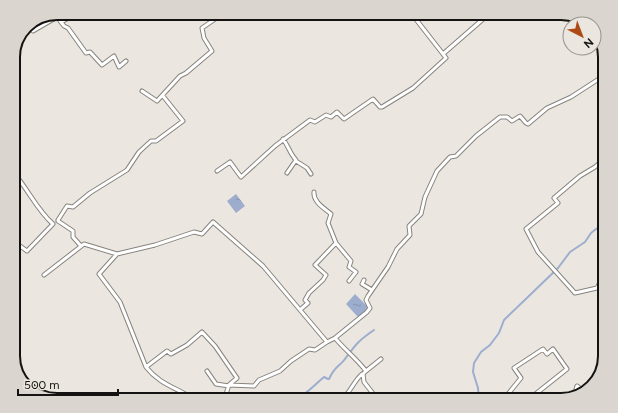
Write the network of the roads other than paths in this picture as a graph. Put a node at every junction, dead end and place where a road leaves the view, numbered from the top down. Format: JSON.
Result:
{"nodes":[{"id":1,"x":65,"y":20,"type":"edge"},
{"id":2,"x":214,"y":20,"type":"edge"},
{"id":3,"x":416,"y":20,"type":"edge"},
{"id":4,"x":482,"y":20,"type":"edge"},
{"id":5,"x":50,"y":21,"type":"edge"},
{"id":6,"x":60,"y":21,"type":"joint"},
{"id":7,"x":32,"y":30,"type":"edge"},
{"id":8,"x":443,"y":54,"type":"junction"},
{"id":9,"x":126,"y":61,"type":"dead end"},
{"id":10,"x":598,"y":80,"type":"edge"},
{"id":11,"x":142,"y":91,"type":"dead end"},
{"id":12,"x":163,"y":96,"type":"junction"},
{"id":13,"x":283,"y":140,"type":"junction"},
{"id":14,"x":296,"y":162,"type":"junction"},
{"id":15,"x":598,"y":163,"type":"edge"},
{"id":16,"x":217,"y":171,"type":"dead end"},
{"id":17,"x":287,"y":173,"type":"dead end"},
{"id":18,"x":311,"y":174,"type":"dead end"},
{"id":19,"x":428,"y":174,"type":"dead end"},
{"id":20,"x":433,"y":177,"type":"junction"},
{"id":21,"x":20,"y":180,"type":"edge"},
{"id":22,"x":314,"y":192,"type":"dead end"},
{"id":23,"x":58,"y":220,"type":"junction"},
{"id":24,"x":54,"y":224,"type":"junction"},
{"id":25,"x":336,"y":243,"type":"junction"},
{"id":26,"x":20,"y":246,"type":"edge"},
{"id":27,"x":81,"y":246,"type":"junction"},
{"id":28,"x":117,"y":254,"type":"junction"},
{"id":29,"x":44,"y":275,"type":"dead end"},
{"id":30,"x":364,"y":280,"type":"dead end"},
{"id":31,"x":350,"y":281,"type":"dead end"},
{"id":32,"x":598,"y":286,"type":"edge"},
{"id":33,"x":372,"y":290,"type":"junction"},
{"id":34,"x":301,"y":309,"type":"junction"},
{"id":35,"x":335,"y":338,"type":"junction"},
{"id":36,"x":327,"y":342,"type":"junction"},
{"id":37,"x":380,"y":359,"type":"dead end"},
{"id":38,"x":146,"y":367,"type":"junction"},
{"id":39,"x":207,"y":371,"type":"dead end"},
{"id":40,"x":366,"y":371,"type":"junction"},
{"id":41,"x":363,"y":374,"type":"junction"},
{"id":42,"x":229,"y":386,"type":"junction"},
{"id":43,"x":180,"y":393,"type":"edge"},
{"id":44,"x":226,"y":393,"type":"edge"},
{"id":45,"x":349,"y":393,"type":"edge"},
{"id":46,"x":373,"y":393,"type":"edge"},
{"id":47,"x":509,"y":393,"type":"edge"},
{"id":48,"x":537,"y":393,"type":"edge"}],
"edges":[{"from":1,"to":6,"type":"street"},
{"from":2,"to":12,"type":"street"},
{"from":3,"to":8,"type":"street"},
{"from":4,"to":8,"type":"street"},
{"from":5,"to":7,"type":"street"},
{"from":6,"to":9,"type":"street"},
{"from":8,"to":13,"type":"street"},
{"from":10,"to":20,"type":"street"},
{"from":11,"to":12,"type":"street"},
{"from":12,"to":23,"type":"street"},
{"from":13,"to":14,"type":"street"},
{"from":13,"to":16,"type":"street"},
{"from":14,"to":17,"type":"street"},
{"from":14,"to":18,"type":"street"},
{"from":15,"to":32,"type":"street"},
{"from":19,"to":20,"type":"street"},
{"from":20,"to":33,"type":"street"},
{"from":21,"to":24,"type":"street"},
{"from":22,"to":25,"type":"street"},
{"from":23,"to":24,"type":"street"},
{"from":23,"to":27,"type":"street"},
{"from":24,"to":26,"type":"street"},
{"from":25,"to":31,"type":"street"},
{"from":25,"to":34,"type":"street"},
{"from":27,"to":28,"type":"street"},
{"from":27,"to":29,"type":"street"},
{"from":28,"to":34,"type":"street"},
{"from":28,"to":38,"type":"street"},
{"from":30,"to":33,"type":"street"},
{"from":33,"to":35,"type":"street"},
{"from":34,"to":36,"type":"street"},
{"from":35,"to":36,"type":"street"},
{"from":35,"to":40,"type":"street"},
{"from":36,"to":42,"type":"street"},
{"from":37,"to":40,"type":"street"},
{"from":38,"to":42,"type":"street"},
{"from":38,"to":43,"type":"street"},
{"from":39,"to":42,"type":"street"},
{"from":40,"to":41,"type":"street"},
{"from":41,"to":45,"type":"street"},
{"from":41,"to":46,"type":"street"},
{"from":42,"to":44,"type":"street"},
{"from":47,"to":48,"type":"street"}]}
